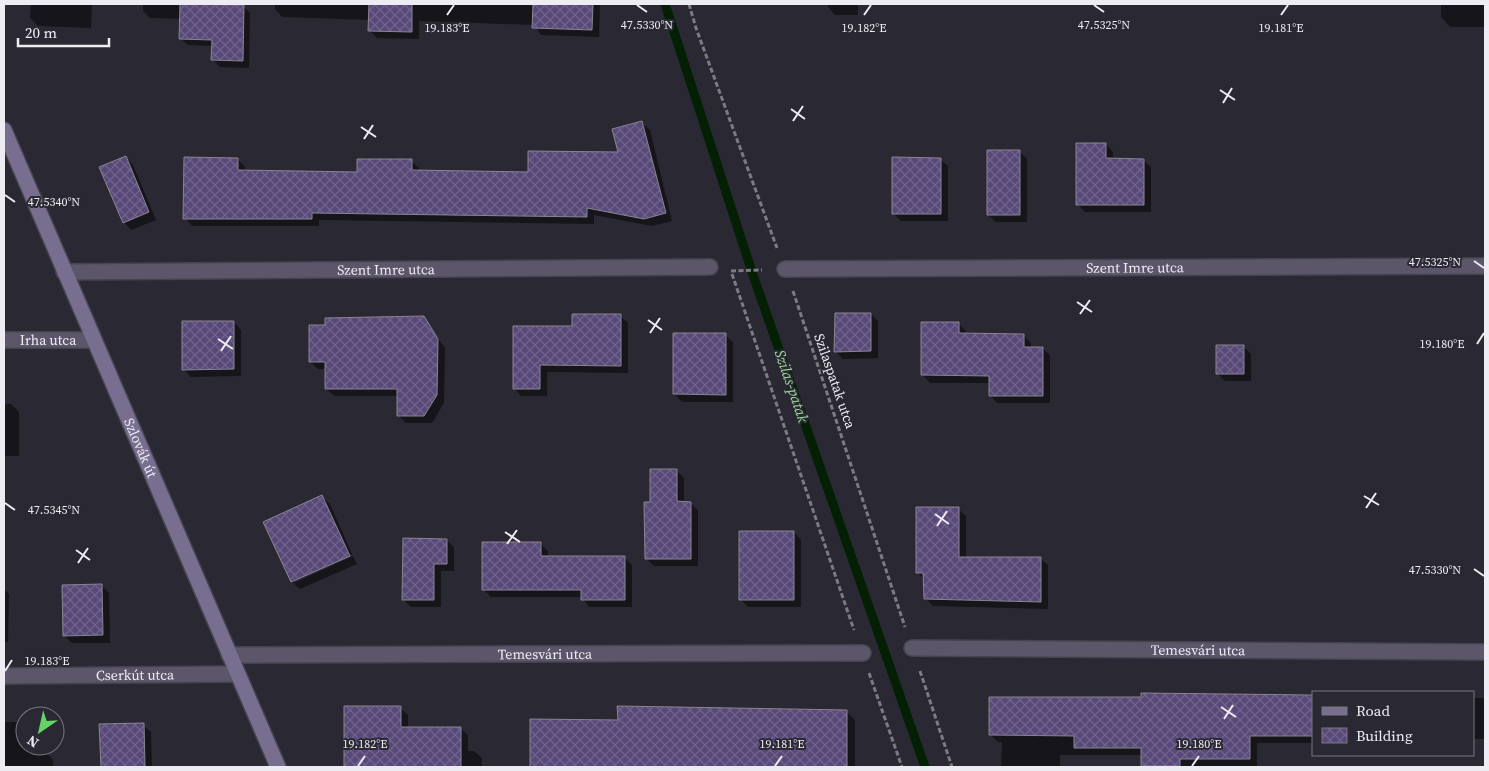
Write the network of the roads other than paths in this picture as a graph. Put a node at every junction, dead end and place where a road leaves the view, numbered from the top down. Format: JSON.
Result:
{"nodes":[{"id":1,"x":4,"y":130,"type":"edge"},
{"id":2,"x":1485,"y":266,"type":"edge"},
{"id":3,"x":710,"y":267,"type":"dead end"},
{"id":4,"x":785,"y":269,"type":"road end"},
{"id":5,"x":64,"y":272,"type":"junction"},
{"id":6,"x":4,"y":340,"type":"edge"},
{"id":7,"x":92,"y":340,"type":"junction"},
{"id":8,"x":912,"y":648,"type":"road end"},
{"id":9,"x":1485,"y":652,"type":"edge"},
{"id":10,"x":862,"y":653,"type":"road end"},
{"id":11,"x":229,"y":654,"type":"junction"},
{"id":12,"x":237,"y":674,"type":"junction"},
{"id":13,"x":4,"y":676,"type":"edge"},
{"id":14,"x":278,"y":767,"type":"edge"}],
"edges":[{"from":1,"to":5,"type":"main road","name":"Szlovák út"},
{"from":2,"to":4,"type":"street","name":"Szent Imre utca"},
{"from":3,"to":5,"type":"street","name":"Szent Imre utca"},
{"from":5,"to":7,"type":"main road","name":"Szlovák út"},
{"from":6,"to":7,"type":"street","name":"Irha utca"},
{"from":7,"to":11,"type":"main road","name":"Szlovák út"},
{"from":8,"to":9,"type":"street","name":"Temesvári utca"},
{"from":10,"to":11,"type":"street","name":"Temesvári utca"},
{"from":11,"to":12,"type":"main road","name":"Szlovák út"},
{"from":12,"to":13,"type":"street","name":"Cserkút utca"},
{"from":12,"to":14,"type":"main road","name":"Szlovák út"}]}
